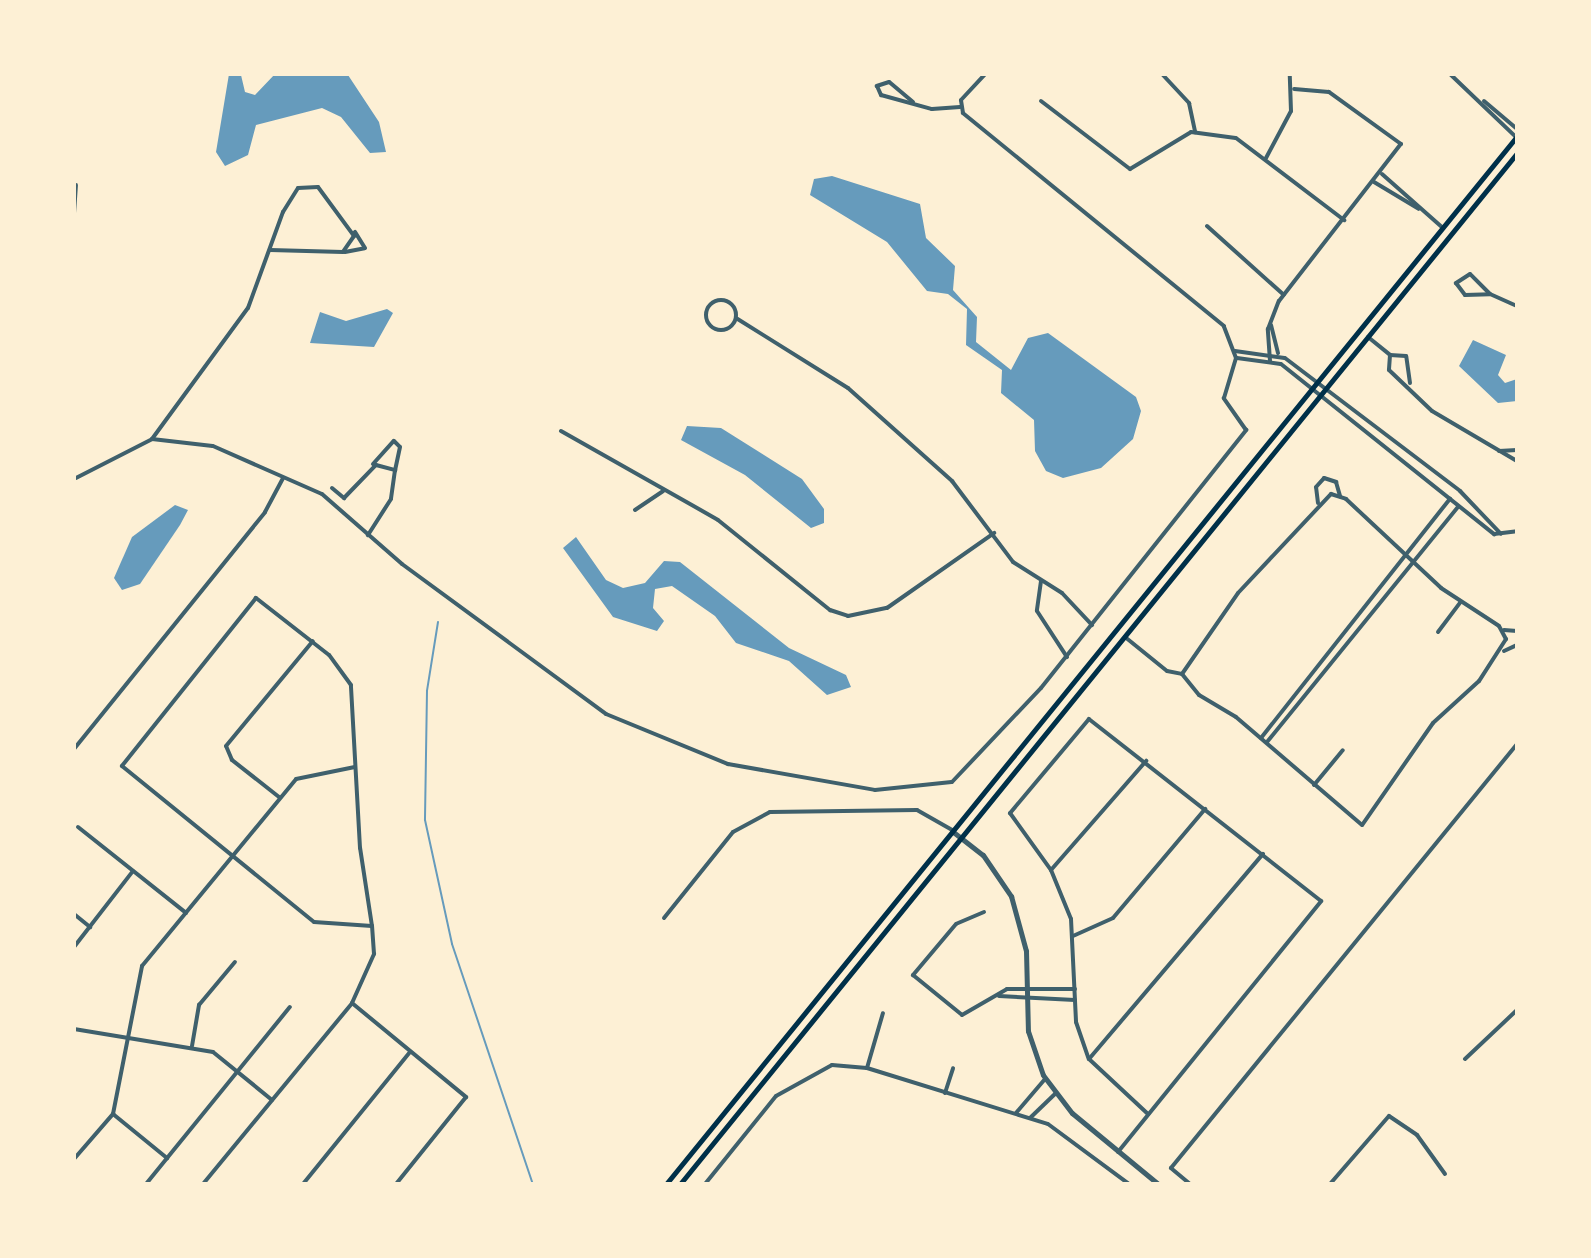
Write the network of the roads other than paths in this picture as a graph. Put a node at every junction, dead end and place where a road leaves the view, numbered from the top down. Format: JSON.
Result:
{"nodes":[{"id":1,"x":985,"y":74,"type":"edge"},
{"id":2,"x":1162,"y":74,"type":"edge"},
{"id":3,"x":1290,"y":74,"type":"edge"},
{"id":4,"x":1450,"y":74,"type":"edge"},
{"id":5,"x":1294,"y":89,"type":"junction"},
{"id":6,"x":1482,"y":100,"type":"junction"},
{"id":7,"x":1041,"y":101,"type":"dead end"},
{"id":8,"x":913,"y":102,"type":"junction"},
{"id":9,"x":960,"y":107,"type":"junction"},
{"id":10,"x":1517,"y":129,"type":"edge"},
{"id":11,"x":1195,"y":132,"type":"junction"},
{"id":12,"x":1517,"y":136,"type":"edge"},
{"id":13,"x":1517,"y":153,"type":"edge"},
{"id":14,"x":1266,"y":158,"type":"junction"},
{"id":15,"x":1381,"y":173,"type":"junction"},
{"id":16,"x":1374,"y":182,"type":"junction"},
{"id":17,"x":76,"y":185,"type":"dead end"},
{"id":18,"x":1419,"y":209,"type":"junction"},
{"id":19,"x":74,"y":213,"type":"edge"},
{"id":20,"x":1344,"y":220,"type":"junction"},
{"id":21,"x":1207,"y":226,"type":"dead end"},
{"id":22,"x":1443,"y":228,"type":"junction"},
{"id":23,"x":353,"y":230,"type":"junction"},
{"id":24,"x":270,"y":250,"type":"junction"},
{"id":25,"x":343,"y":252,"type":"junction"},
{"id":26,"x":1490,"y":294,"type":"junction"},
{"id":27,"x":1284,"y":295,"type":"junction"},
{"id":28,"x":1401,"y":296,"type":"junction"},
{"id":29,"x":1517,"y":306,"type":"edge"},
{"id":30,"x":736,"y":318,"type":"junction"},
{"id":31,"x":1368,"y":337,"type":"junction"},
{"id":32,"x":1272,"y":339,"type":"junction"},
{"id":33,"x":1235,"y":351,"type":"junction"},
{"id":34,"x":1254,"y":353,"type":"junction"},
{"id":35,"x":1271,"y":354,"type":"junction"},
{"id":36,"x":1278,"y":354,"type":"junction"},
{"id":37,"x":1390,"y":355,"type":"junction"},
{"id":38,"x":1236,"y":358,"type":"junction"},
{"id":39,"x":1254,"y":359,"type":"junction"},
{"id":40,"x":1273,"y":361,"type":"junction"},
{"id":41,"x":1410,"y":383,"type":"junction"},
{"id":42,"x":1314,"y":386,"type":"junction"},
{"id":43,"x":1323,"y":392,"type":"junction"},
{"id":44,"x":561,"y":431,"type":"dead end"},
{"id":45,"x":152,"y":439,"type":"junction"},
{"id":46,"x":1517,"y":450,"type":"edge"},
{"id":47,"x":1497,"y":451,"type":"junction"},
{"id":48,"x":1517,"y":461,"type":"edge"},
{"id":49,"x":369,"y":470,"type":"junction"},
{"id":50,"x":395,"y":470,"type":"junction"},
{"id":51,"x":283,"y":478,"type":"junction"},
{"id":52,"x":74,"y":479,"type":"edge"},
{"id":53,"x":332,"y":488,"type":"dead end"},
{"id":54,"x":663,"y":491,"type":"junction"},
{"id":55,"x":1340,"y":496,"type":"junction"},
{"id":56,"x":1465,"y":497,"type":"junction"},
{"id":57,"x":1450,"y":499,"type":"junction"},
{"id":58,"x":1318,"y":503,"type":"junction"},
{"id":59,"x":1458,"y":507,"type":"junction"},
{"id":60,"x":635,"y":510,"type":"dead end"},
{"id":61,"x":1517,"y":531,"type":"edge"},
{"id":62,"x":994,"y":533,"type":"junction"},
{"id":63,"x":1501,"y":534,"type":"junction"},
{"id":64,"x":368,"y":535,"type":"junction"},
{"id":65,"x":1408,"y":558,"type":"junction"},
{"id":66,"x":1413,"y":562,"type":"junction"},
{"id":67,"x":1041,"y":581,"type":"junction"},
{"id":68,"x":1375,"y":597,"type":"junction"},
{"id":69,"x":1381,"y":602,"type":"junction"},
{"id":70,"x":1461,"y":602,"type":"junction"},
{"id":71,"x":1360,"y":616,"type":"junction"},
{"id":72,"x":1365,"y":621,"type":"junction"},
{"id":73,"x":1092,"y":625,"type":"junction"},
{"id":74,"x":1503,"y":630,"type":"junction"},
{"id":75,"x":1517,"y":631,"type":"edge"},
{"id":76,"x":1438,"y":632,"type":"dead end"},
{"id":77,"x":1344,"y":635,"type":"junction"},
{"id":78,"x":1124,"y":636,"type":"junction"},
{"id":79,"x":1350,"y":640,"type":"junction"},
{"id":80,"x":313,"y":641,"type":"junction"},
{"id":81,"x":1517,"y":645,"type":"edge"},
{"id":82,"x":1505,"y":648,"type":"junction"},
{"id":83,"x":1332,"y":650,"type":"junction"},
{"id":84,"x":1337,"y":655,"type":"junction"},
{"id":85,"x":1067,"y":657,"type":"junction"},
{"id":86,"x":1321,"y":664,"type":"junction"},
{"id":87,"x":1327,"y":668,"type":"junction"},
{"id":88,"x":1182,"y":674,"type":"junction"},
{"id":89,"x":1310,"y":678,"type":"junction"},
{"id":90,"x":1316,"y":682,"type":"junction"},
{"id":91,"x":1293,"y":698,"type":"junction"},
{"id":92,"x":1298,"y":703,"type":"junction"},
{"id":93,"x":1261,"y":738,"type":"junction"},
{"id":94,"x":1267,"y":742,"type":"junction"},
{"id":95,"x":1517,"y":744,"type":"edge"},
{"id":96,"x":74,"y":749,"type":"edge"},
{"id":97,"x":1343,"y":750,"type":"dead end"},
{"id":98,"x":1146,"y":761,"type":"junction"},
{"id":99,"x":355,"y":767,"type":"junction"},
{"id":100,"x":1314,"y":785,"type":"junction"},
{"id":101,"x":279,"y":797,"type":"junction"},
{"id":102,"x":1205,"y":809,"type":"junction"},
{"id":103,"x":78,"y":827,"type":"dead end"},
{"id":104,"x":952,"y":831,"type":"junction"},
{"id":105,"x":961,"y":837,"type":"junction"},
{"id":106,"x":1263,"y":854,"type":"junction"},
{"id":107,"x":232,"y":857,"type":"junction"},
{"id":108,"x":1051,"y":870,"type":"junction"},
{"id":109,"x":133,"y":871,"type":"junction"},
{"id":110,"x":984,"y":912,"type":"dead end"},
{"id":111,"x":186,"y":913,"type":"junction"},
{"id":112,"x":74,"y":914,"type":"edge"},
{"id":113,"x":664,"y":918,"type":"dead end"},
{"id":114,"x":372,"y":926,"type":"junction"},
{"id":115,"x":90,"y":927,"type":"junction"},
{"id":116,"x":1073,"y":936,"type":"junction"},
{"id":117,"x":74,"y":947,"type":"edge"},
{"id":118,"x":235,"y":962,"type":"dead end"},
{"id":119,"x":1025,"y":988,"type":"junction"},
{"id":120,"x":1075,"y":989,"type":"junction"},
{"id":121,"x":997,"y":995,"type":"junction"},
{"id":122,"x":1025,"y":997,"type":"junction"},
{"id":123,"x":1075,"y":1000,"type":"junction"},
{"id":124,"x":352,"y":1003,"type":"junction"},
{"id":125,"x":290,"y":1007,"type":"dead end"},
{"id":126,"x":1517,"y":1010,"type":"edge"},
{"id":127,"x":883,"y":1013,"type":"dead end"},
{"id":128,"x":74,"y":1029,"type":"edge"},
{"id":129,"x":125,"y":1038,"type":"junction"},
{"id":130,"x":192,"y":1046,"type":"junction"},
{"id":131,"x":410,"y":1052,"type":"junction"},
{"id":132,"x":1089,"y":1059,"type":"junction"},
{"id":133,"x":1465,"y":1059,"type":"dead end"},
{"id":134,"x":867,"y":1068,"type":"junction"},
{"id":135,"x":953,"y":1068,"type":"dead end"},
{"id":136,"x":237,"y":1071,"type":"junction"},
{"id":137,"x":1045,"y":1079,"type":"junction"},
{"id":138,"x":945,"y":1093,"type":"junction"},
{"id":139,"x":1055,"y":1094,"type":"junction"},
{"id":140,"x":272,"y":1100,"type":"junction"},
{"id":141,"x":1016,"y":1113,"type":"junction"},
{"id":142,"x":113,"y":1114,"type":"junction"},
{"id":143,"x":1148,"y":1114,"type":"junction"},
{"id":144,"x":1030,"y":1118,"type":"junction"},
{"id":145,"x":1118,"y":1152,"type":"junction"},
{"id":146,"x":167,"y":1158,"type":"junction"},
{"id":147,"x":74,"y":1159,"type":"edge"},
{"id":148,"x":1445,"y":1174,"type":"dead end"},
{"id":149,"x":146,"y":1184,"type":"edge"},
{"id":150,"x":203,"y":1184,"type":"edge"},
{"id":151,"x":303,"y":1184,"type":"edge"},
{"id":152,"x":396,"y":1184,"type":"edge"},
{"id":153,"x":666,"y":1184,"type":"edge"},
{"id":154,"x":680,"y":1184,"type":"edge"},
{"id":155,"x":705,"y":1184,"type":"edge"},
{"id":156,"x":1129,"y":1184,"type":"edge"},
{"id":157,"x":1158,"y":1184,"type":"edge"},
{"id":158,"x":1190,"y":1184,"type":"edge"},
{"id":159,"x":1330,"y":1184,"type":"edge"}],
"edges":[{"from":1,"to":9,"type":"street"},
{"from":2,"to":11,"type":"street"},
{"from":3,"to":5,"type":"street"},
{"from":4,"to":6,"type":"street"},
{"from":5,"to":14,"type":"street"},
{"from":5,"to":15,"type":"street"},
{"from":6,"to":10,"type":"street"},
{"from":6,"to":12,"type":"street"},
{"from":7,"to":11,"type":"street"},
{"from":8,"to":8,"type":"street"},
{"from":8,"to":9,"type":"street"},
{"from":9,"to":33,"type":"street"},
{"from":11,"to":14,"type":"street"},
{"from":12,"to":22,"type":"main road"},
{"from":13,"to":28,"type":"main road"},
{"from":14,"to":20,"type":"street"},
{"from":15,"to":16,"type":"street"},
{"from":15,"to":18,"type":"street"},
{"from":16,"to":18,"type":"street"},
{"from":16,"to":20,"type":"street"},
{"from":17,"to":19,"type":"street"},
{"from":18,"to":22,"type":"street"},
{"from":20,"to":27,"type":"street"},
{"from":21,"to":27,"type":"street"},
{"from":22,"to":28,"type":"main road"},
{"from":22,"to":42,"type":"main road"},
{"from":23,"to":24,"type":"street"},
{"from":23,"to":25,"type":"street"},
{"from":23,"to":25,"type":"street"},
{"from":24,"to":25,"type":"street"},
{"from":24,"to":45,"type":"street"},
{"from":26,"to":26,"type":"street"},
{"from":26,"to":29,"type":"street"},
{"from":27,"to":32,"type":"street"},
{"from":28,"to":31,"type":"main road"},
{"from":30,"to":30,"type":"street"},
{"from":30,"to":62,"type":"street"},
{"from":31,"to":37,"type":"street"},
{"from":31,"to":43,"type":"main road"},
{"from":32,"to":35,"type":"street"},
{"from":32,"to":36,"type":"street"},
{"from":33,"to":34,"type":"street"},
{"from":33,"to":38,"type":"street"},
{"from":34,"to":35,"type":"street"},
{"from":34,"to":39,"type":"street"},
{"from":35,"to":36,"type":"street"},
{"from":35,"to":40,"type":"street"},
{"from":36,"to":40,"type":"street"},
{"from":36,"to":42,"type":"street"},
{"from":37,"to":41,"type":"street"},
{"from":37,"to":41,"type":"street"},
{"from":38,"to":39,"type":"street"},
{"from":38,"to":73,"type":"street"},
{"from":39,"to":40,"type":"street"},
{"from":40,"to":42,"type":"street"},
{"from":41,"to":47,"type":"street"},
{"from":42,"to":43,"type":"street"},
{"from":42,"to":104,"type":"main road"},
{"from":43,"to":56,"type":"street"},
{"from":43,"to":57,"type":"street"},
{"from":43,"to":78,"type":"main road"},
{"from":44,"to":54,"type":"street"},
{"from":45,"to":51,"type":"street"},
{"from":45,"to":52,"type":"street"},
{"from":46,"to":47,"type":"street"},
{"from":47,"to":48,"type":"street"},
{"from":49,"to":50,"type":"street"},
{"from":49,"to":50,"type":"street"},
{"from":49,"to":53,"type":"street"},
{"from":50,"to":64,"type":"street"},
{"from":51,"to":64,"type":"street"},
{"from":51,"to":96,"type":"street"},
{"from":54,"to":60,"type":"street"},
{"from":54,"to":62,"type":"street"},
{"from":55,"to":58,"type":"street"},
{"from":55,"to":58,"type":"street"},
{"from":55,"to":65,"type":"street"},
{"from":56,"to":59,"type":"street"},
{"from":56,"to":63,"type":"street"},
{"from":57,"to":59,"type":"street"},
{"from":57,"to":65,"type":"street"},
{"from":58,"to":88,"type":"street"},
{"from":59,"to":63,"type":"street"},
{"from":59,"to":66,"type":"street"},
{"from":61,"to":63,"type":"street"},
{"from":62,"to":67,"type":"street"},
{"from":64,"to":85,"type":"street"},
{"from":65,"to":66,"type":"street"},
{"from":65,"to":68,"type":"street"},
{"from":66,"to":69,"type":"street"},
{"from":66,"to":70,"type":"street"},
{"from":67,"to":73,"type":"street"},
{"from":67,"to":85,"type":"street"},
{"from":68,"to":69,"type":"street"},
{"from":68,"to":71,"type":"street"},
{"from":69,"to":72,"type":"street"},
{"from":70,"to":74,"type":"street"},
{"from":70,"to":76,"type":"street"},
{"from":71,"to":72,"type":"street"},
{"from":71,"to":77,"type":"street"},
{"from":72,"to":79,"type":"street"},
{"from":73,"to":85,"type":"street"},
{"from":74,"to":75,"type":"street"},
{"from":74,"to":82,"type":"street"},
{"from":77,"to":79,"type":"street"},
{"from":77,"to":83,"type":"street"},
{"from":78,"to":88,"type":"street"},
{"from":78,"to":105,"type":"main road"},
{"from":79,"to":84,"type":"street"},
{"from":80,"to":99,"type":"street"},
{"from":80,"to":101,"type":"street"},
{"from":80,"to":107,"type":"street"},
{"from":81,"to":82,"type":"street"},
{"from":82,"to":100,"type":"street"},
{"from":83,"to":84,"type":"street"},
{"from":83,"to":86,"type":"street"},
{"from":84,"to":87,"type":"street"},
{"from":86,"to":87,"type":"street"},
{"from":86,"to":89,"type":"street"},
{"from":87,"to":90,"type":"street"},
{"from":88,"to":93,"type":"street"},
{"from":89,"to":90,"type":"street"},
{"from":89,"to":91,"type":"street"},
{"from":90,"to":92,"type":"street"},
{"from":91,"to":92,"type":"street"},
{"from":91,"to":93,"type":"street"},
{"from":92,"to":94,"type":"street"},
{"from":93,"to":94,"type":"street"},
{"from":94,"to":100,"type":"street"},
{"from":95,"to":158,"type":"street"},
{"from":97,"to":100,"type":"street"},
{"from":98,"to":102,"type":"street"},
{"from":98,"to":108,"type":"street"},
{"from":98,"to":108,"type":"street"},
{"from":99,"to":101,"type":"street"},
{"from":99,"to":114,"type":"street"},
{"from":101,"to":107,"type":"street"},
{"from":102,"to":106,"type":"street"},
{"from":102,"to":116,"type":"street"},
{"from":103,"to":109,"type":"street"},
{"from":104,"to":105,"type":"street"},
{"from":104,"to":113,"type":"street"},
{"from":104,"to":153,"type":"main road"},
{"from":105,"to":119,"type":"street"},
{"from":105,"to":154,"type":"main road"},
{"from":106,"to":132,"type":"street"},
{"from":106,"to":143,"type":"street"},
{"from":107,"to":111,"type":"street"},
{"from":107,"to":114,"type":"street"},
{"from":108,"to":116,"type":"street"},
{"from":109,"to":111,"type":"street"},
{"from":109,"to":115,"type":"street"},
{"from":110,"to":121,"type":"street"},
{"from":111,"to":129,"type":"street"},
{"from":112,"to":115,"type":"street"},
{"from":114,"to":124,"type":"street"},
{"from":115,"to":117,"type":"street"},
{"from":116,"to":120,"type":"street"},
{"from":118,"to":130,"type":"street"},
{"from":119,"to":120,"type":"street"},
{"from":119,"to":121,"type":"street"},
{"from":119,"to":122,"type":"street"},
{"from":120,"to":123,"type":"street"},
{"from":121,"to":122,"type":"street"},
{"from":122,"to":123,"type":"street"},
{"from":122,"to":137,"type":"street"},
{"from":123,"to":132,"type":"street"},
{"from":124,"to":131,"type":"street"},
{"from":124,"to":140,"type":"street"},
{"from":125,"to":136,"type":"street"},
{"from":126,"to":133,"type":"street"},
{"from":127,"to":134,"type":"street"},
{"from":128,"to":129,"type":"street"},
{"from":129,"to":130,"type":"street"},
{"from":129,"to":142,"type":"street"},
{"from":130,"to":136,"type":"street"},
{"from":131,"to":151,"type":"street"},
{"from":131,"to":152,"type":"street"},
{"from":132,"to":143,"type":"street"},
{"from":134,"to":138,"type":"street"},
{"from":134,"to":155,"type":"street"},
{"from":135,"to":138,"type":"street"},
{"from":136,"to":140,"type":"street"},
{"from":136,"to":146,"type":"street"},
{"from":137,"to":139,"type":"street"},
{"from":137,"to":141,"type":"street"},
{"from":138,"to":141,"type":"street"},
{"from":139,"to":144,"type":"street"},
{"from":139,"to":145,"type":"street"},
{"from":140,"to":150,"type":"street"},
{"from":141,"to":144,"type":"street"},
{"from":142,"to":146,"type":"street"},
{"from":142,"to":147,"type":"street"},
{"from":143,"to":145,"type":"street"},
{"from":144,"to":156,"type":"street"},
{"from":145,"to":157,"type":"street"},
{"from":146,"to":149,"type":"street"},
{"from":148,"to":159,"type":"street"}]}
